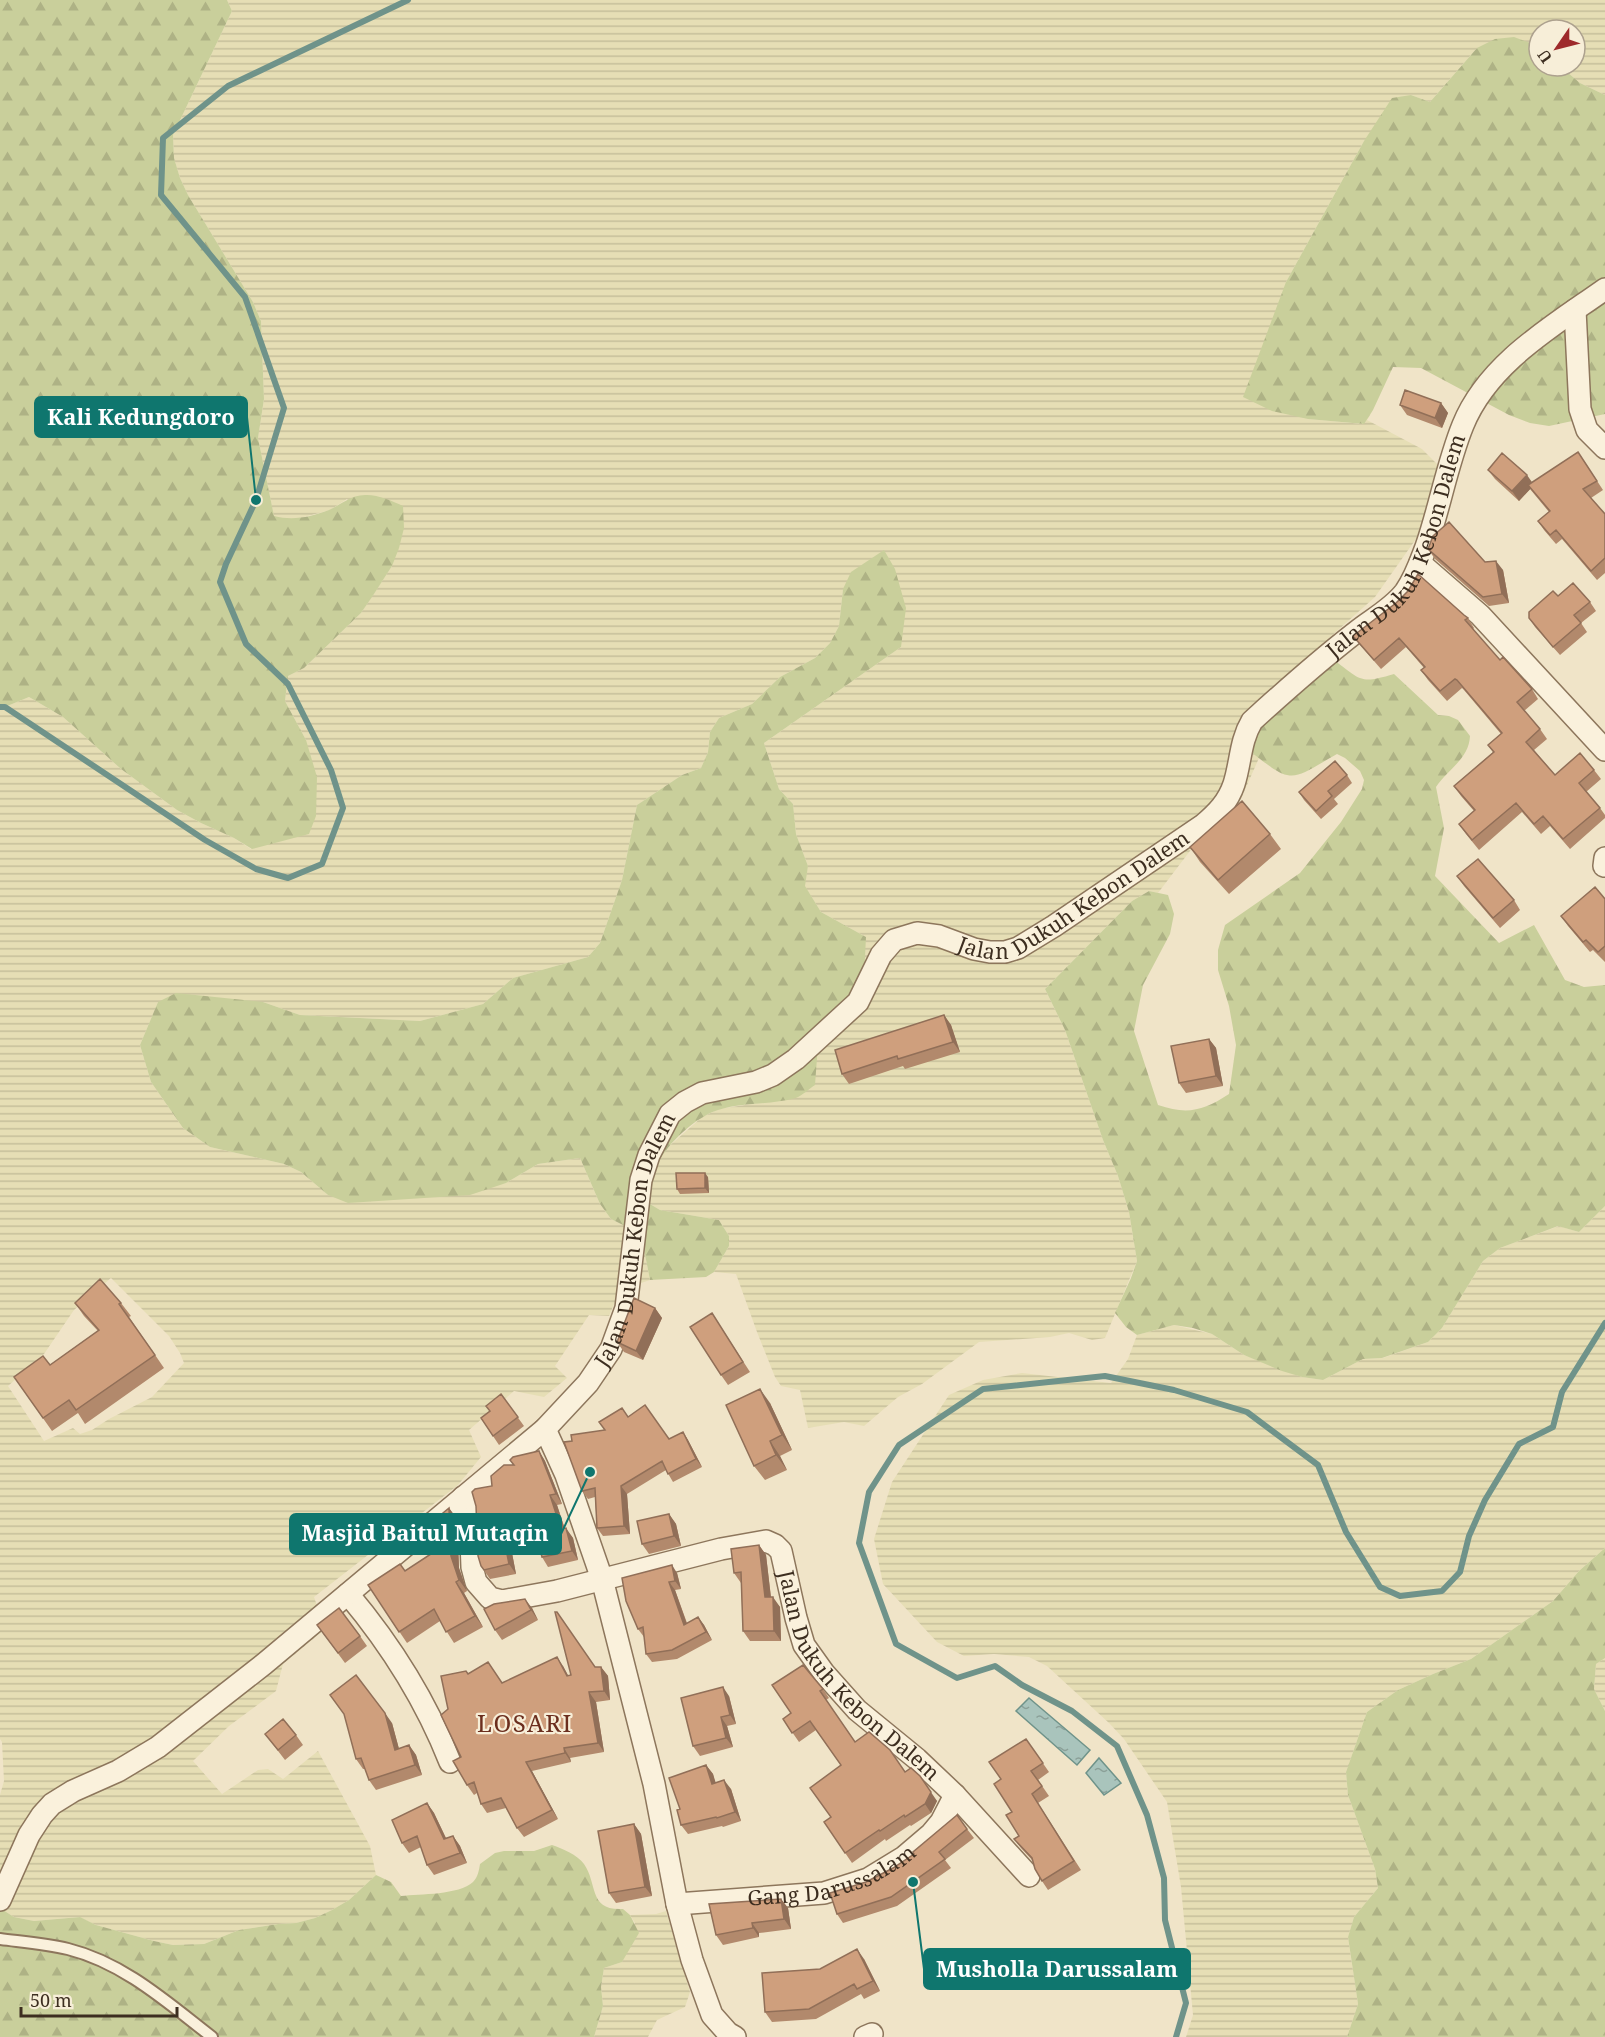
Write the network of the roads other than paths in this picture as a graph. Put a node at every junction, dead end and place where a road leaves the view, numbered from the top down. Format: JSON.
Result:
{"nodes":[{"id":1,"x":1605,"y":289,"type":"edge"},
{"id":2,"x":1575,"y":310,"type":"junction"},
{"id":3,"x":1605,"y":448,"type":"edge"},
{"id":4,"x":1420,"y":563,"type":"junction"},
{"id":5,"x":1602,"y":741,"type":"edge"},
{"id":6,"x":545,"y":1429,"type":"junction"},
{"id":7,"x":463,"y":1497,"type":"junction"},
{"id":8,"x":602,"y":1579,"type":"junction"},
{"id":9,"x":348,"y":1594,"type":"junction"},
{"id":10,"x":450,"y":1762,"type":"dead end"},
{"id":11,"x":956,"y":1795,"type":"junction"},
{"id":12,"x":1029,"y":1876,"type":"dead end"},
{"id":13,"x":0,"y":1900,"type":"edge"},
{"id":14,"x":678,"y":1904,"type":"junction"},
{"id":15,"x":0,"y":1939,"type":"edge"},
{"id":16,"x":212,"y":2037,"type":"edge"},
{"id":17,"x":735,"y":2037,"type":"edge"}],
"edges":[{"from":1,"to":2,"type":"street","name":"Jalan Dukuh Kebon Dalem"},
{"from":2,"to":3,"type":"street"},
{"from":2,"to":4,"type":"street","name":"Jalan Dukuh Kebon Dalem"},
{"from":4,"to":5,"type":"street"},
{"from":4,"to":6,"type":"street","name":"Jalan Dukuh Kebon Dalem"},
{"from":6,"to":7,"type":"street","name":"Jalan Dukuh Kebon Dalem"},
{"from":6,"to":8,"type":"street"},
{"from":7,"to":8,"type":"street","name":"Jalan Dukuh Kebon Dalem"},
{"from":7,"to":9,"type":"street","name":"Jalan Dukuh Kebon Dalem"},
{"from":8,"to":11,"type":"street","name":"Jalan Dukuh Kebon Dalem"},
{"from":8,"to":14,"type":"street"},
{"from":9,"to":10,"type":"street"},
{"from":9,"to":13,"type":"street","name":"Jalan Dukuh Kebon Dalem"},
{"from":11,"to":12,"type":"street","name":"Jalan Dukuh Kebon Dalem"},
{"from":11,"to":14,"type":"street","name":"Gang Darussalam"},
{"from":14,"to":17,"type":"street"},
{"from":15,"to":16,"type":"lane"}]}
